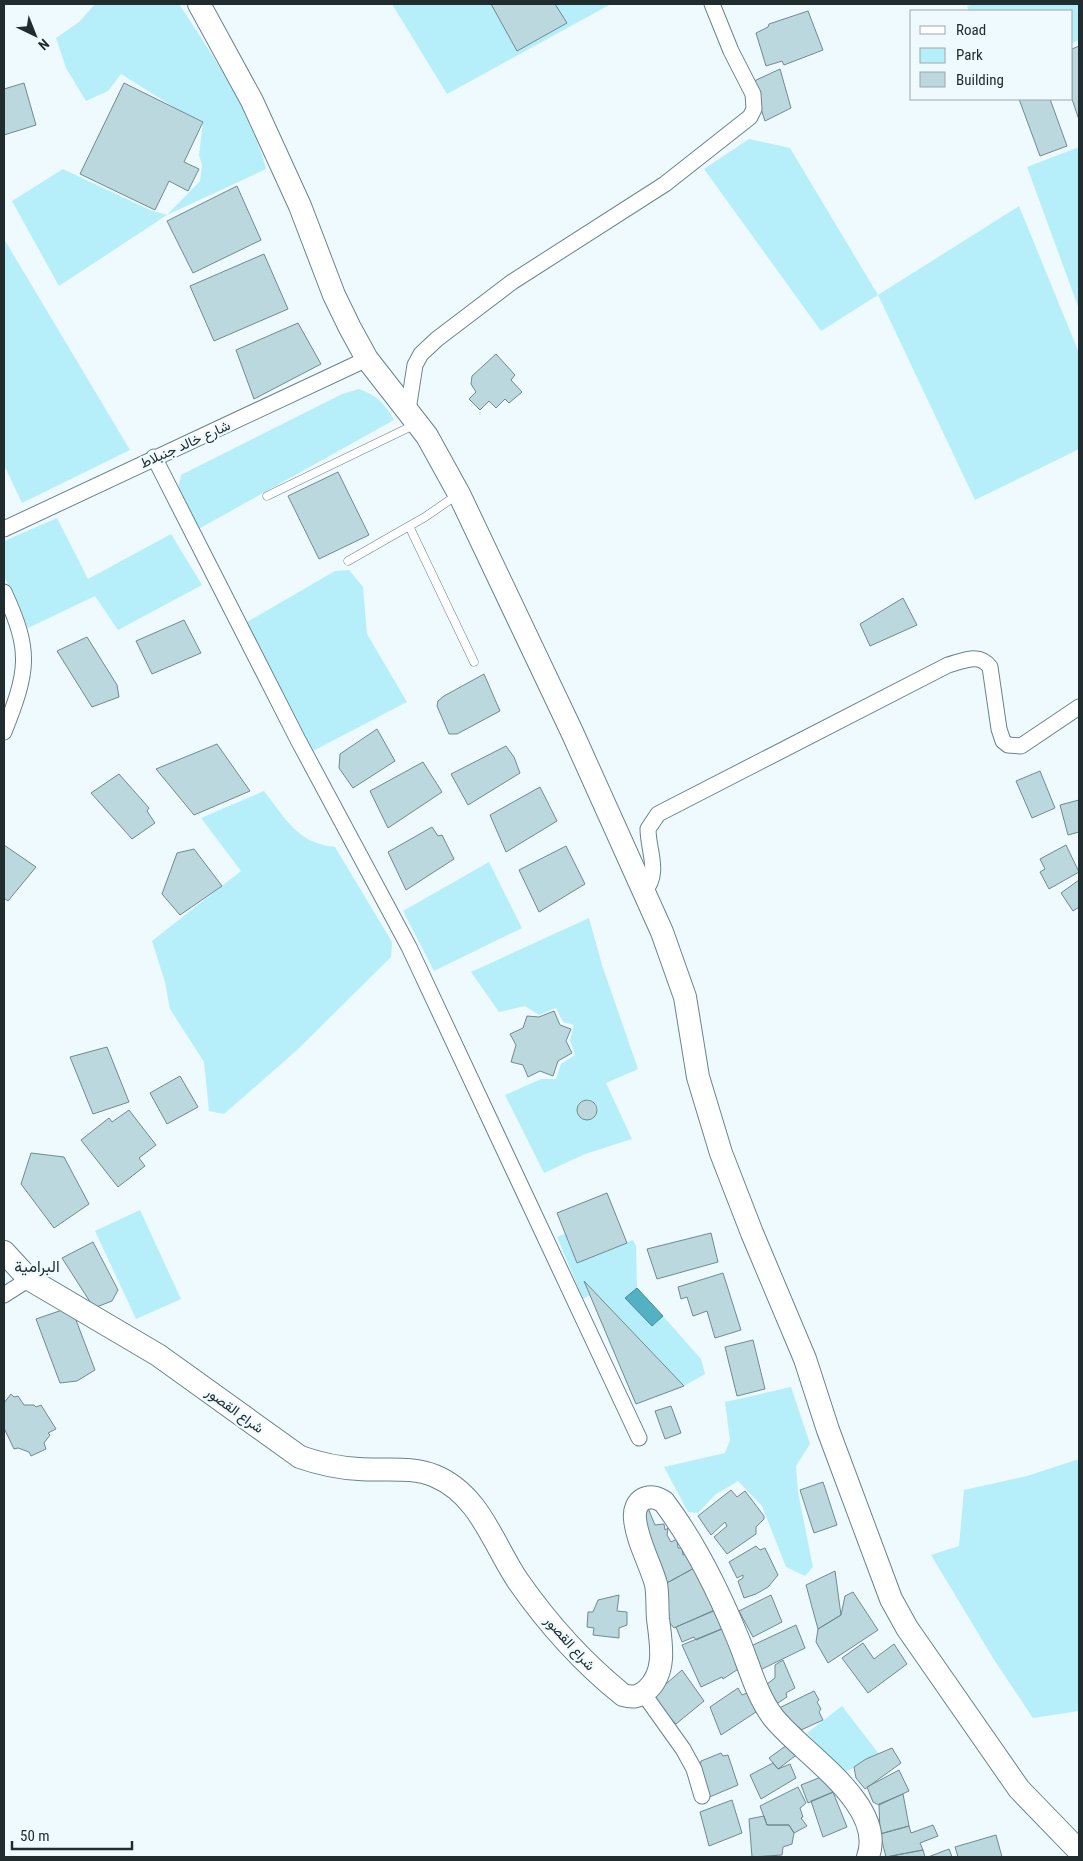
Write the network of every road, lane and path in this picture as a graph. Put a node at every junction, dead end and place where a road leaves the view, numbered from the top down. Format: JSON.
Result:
{"nodes":[{"id":1,"x":199,"y":4,"type":"edge"},
{"id":2,"x":712,"y":4,"type":"edge"},
{"id":3,"x":367,"y":359,"type":"junction"},
{"id":4,"x":413,"y":416,"type":"junction"},
{"id":5,"x":154,"y":457,"type":"junction"},
{"id":6,"x":459,"y":494,"type":"junction"},
{"id":7,"x":267,"y":496,"type":"dead end"},
{"id":8,"x":409,"y":526,"type":"junction"},
{"id":9,"x":4,"y":529,"type":"edge"},
{"id":10,"x":348,"y":561,"type":"dead end"},
{"id":11,"x":4,"y":592,"type":"edge"},
{"id":12,"x":474,"y":662,"type":"dead end"},
{"id":13,"x":1079,"y":707,"type":"edge"},
{"id":14,"x":4,"y":732,"type":"edge"},
{"id":15,"x":644,"y":892,"type":"junction"},
{"id":16,"x":4,"y":1252,"type":"edge"},
{"id":17,"x":29,"y":1278,"type":"junction"},
{"id":18,"x":4,"y":1294,"type":"edge"},
{"id":19,"x":639,"y":1438,"type":"dead end"},
{"id":20,"x":643,"y":1693,"type":"junction"},
{"id":21,"x":702,"y":1796,"type":"dead end"},
{"id":22,"x":1079,"y":1851,"type":"edge"},
{"id":23,"x":868,"y":1857,"type":"edge"},
{"id":24,"x":1070,"y":1857,"type":"edge"}],
"edges":[{"from":1,"to":3,"type":"main road"},
{"from":2,"to":4,"type":"street"},
{"from":3,"to":4,"type":"main road"},
{"from":3,"to":5,"type":"street","name":"شارع خالد جنبلاط"},
{"from":4,"to":6,"type":"main road"},
{"from":4,"to":7,"type":"lane"},
{"from":5,"to":9,"type":"street","name":"شارع خالد جنبلاط"},
{"from":5,"to":19,"type":"street"},
{"from":6,"to":8,"type":"lane"},
{"from":6,"to":15,"type":"main road"},
{"from":8,"to":10,"type":"lane"},
{"from":8,"to":12,"type":"lane"},
{"from":11,"to":14,"type":"street"},
{"from":13,"to":15,"type":"street"},
{"from":15,"to":22,"type":"main road"},
{"from":16,"to":17,"type":"main road","name":"شراع القصور"},
{"from":17,"to":18,"type":"street"},
{"from":17,"to":20,"type":"main road","name":"شراع القصور"},
{"from":20,"to":21,"type":"street"},
{"from":20,"to":23,"type":"main road"},
{"from":22,"to":24,"type":"main road"}]}
